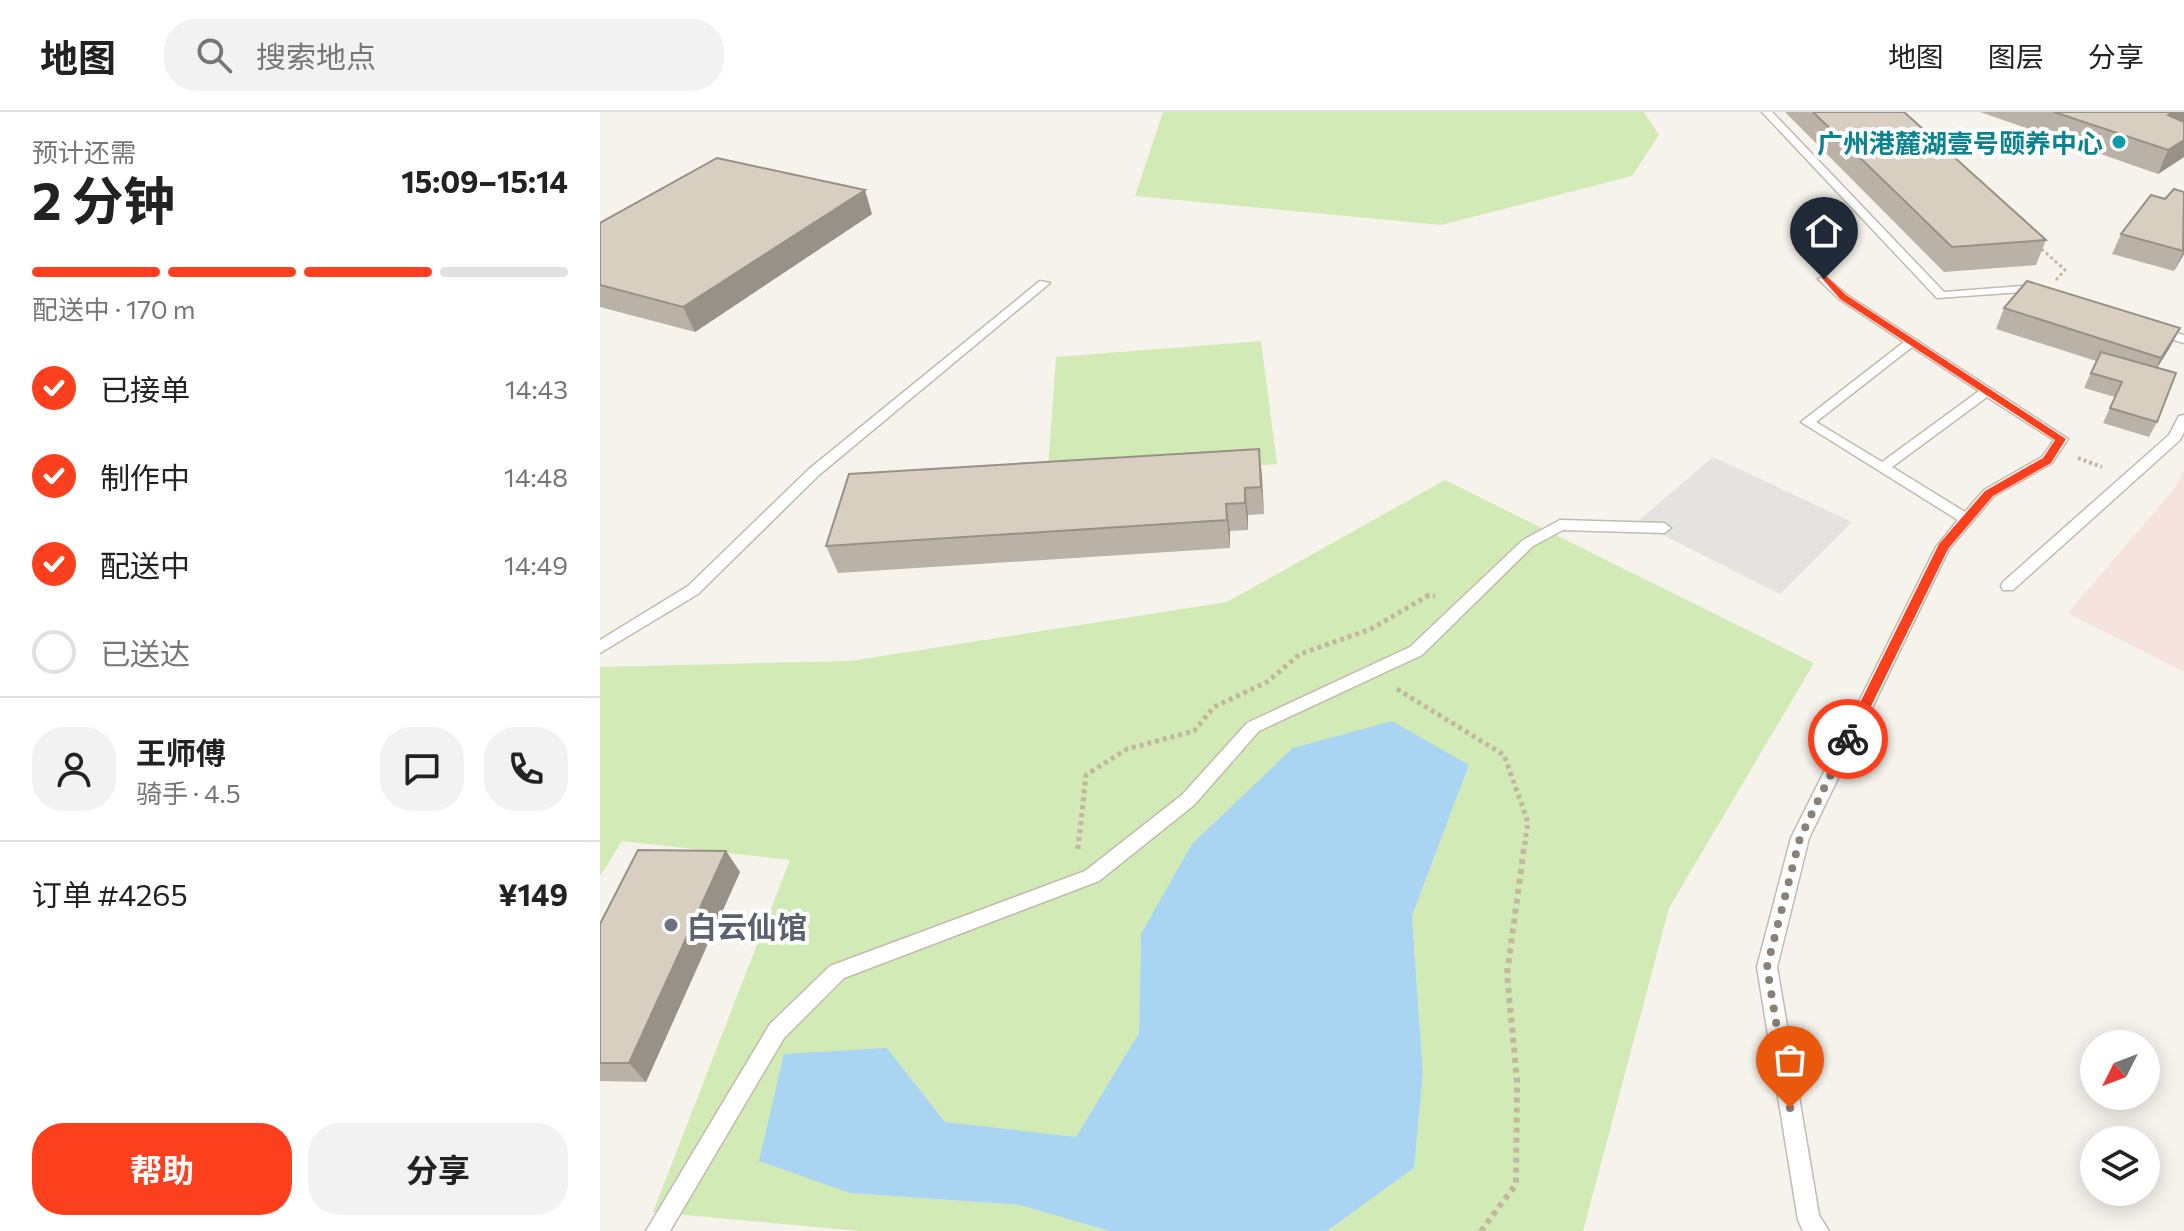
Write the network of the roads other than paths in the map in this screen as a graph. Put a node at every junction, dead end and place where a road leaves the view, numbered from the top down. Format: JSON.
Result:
{"nodes":[{"id":1,"x":1767,"y":112,"type":"edge"},
{"id":2,"x":1824,"y":279,"type":"dead end"},
{"id":3,"x":1044,"y":283,"type":"dead end"},
{"id":4,"x":2057,"y":300,"type":"edge"},
{"id":5,"x":2142,"y":326,"type":"edge"},
{"id":6,"x":2184,"y":339,"type":"edge"},
{"id":7,"x":1912,"y":342,"type":"junction"},
{"id":8,"x":1987,"y":391,"type":"junction"},
{"id":9,"x":2184,"y":419,"type":"edge"},
{"id":10,"x":1882,"y":468,"type":"junction"},
{"id":11,"x":1967,"y":519,"type":"junction"},
{"id":12,"x":1664,"y":528,"type":"dead end"},
{"id":13,"x":2008,"y":586,"type":"dead end"},
{"id":14,"x":600,"y":647,"type":"edge"},
{"id":15,"x":657,"y":1231,"type":"edge"},
{"id":16,"x":1818,"y":1231,"type":"edge"}],
"edges":[{"from":1,"to":4,"type":"lane"},
{"from":2,"to":7,"type":"lane"},
{"from":3,"to":14,"type":"lane"},
{"from":5,"to":6,"type":"lane"},
{"from":7,"to":8,"type":"lane"},
{"from":7,"to":10,"type":"lane"},
{"from":8,"to":10,"type":"lane"},
{"from":8,"to":11,"type":"lane"},
{"from":9,"to":13,"type":"lane"},
{"from":10,"to":11,"type":"lane"},
{"from":11,"to":16,"type":"lane"},
{"from":12,"to":15,"type":"lane"}]}
